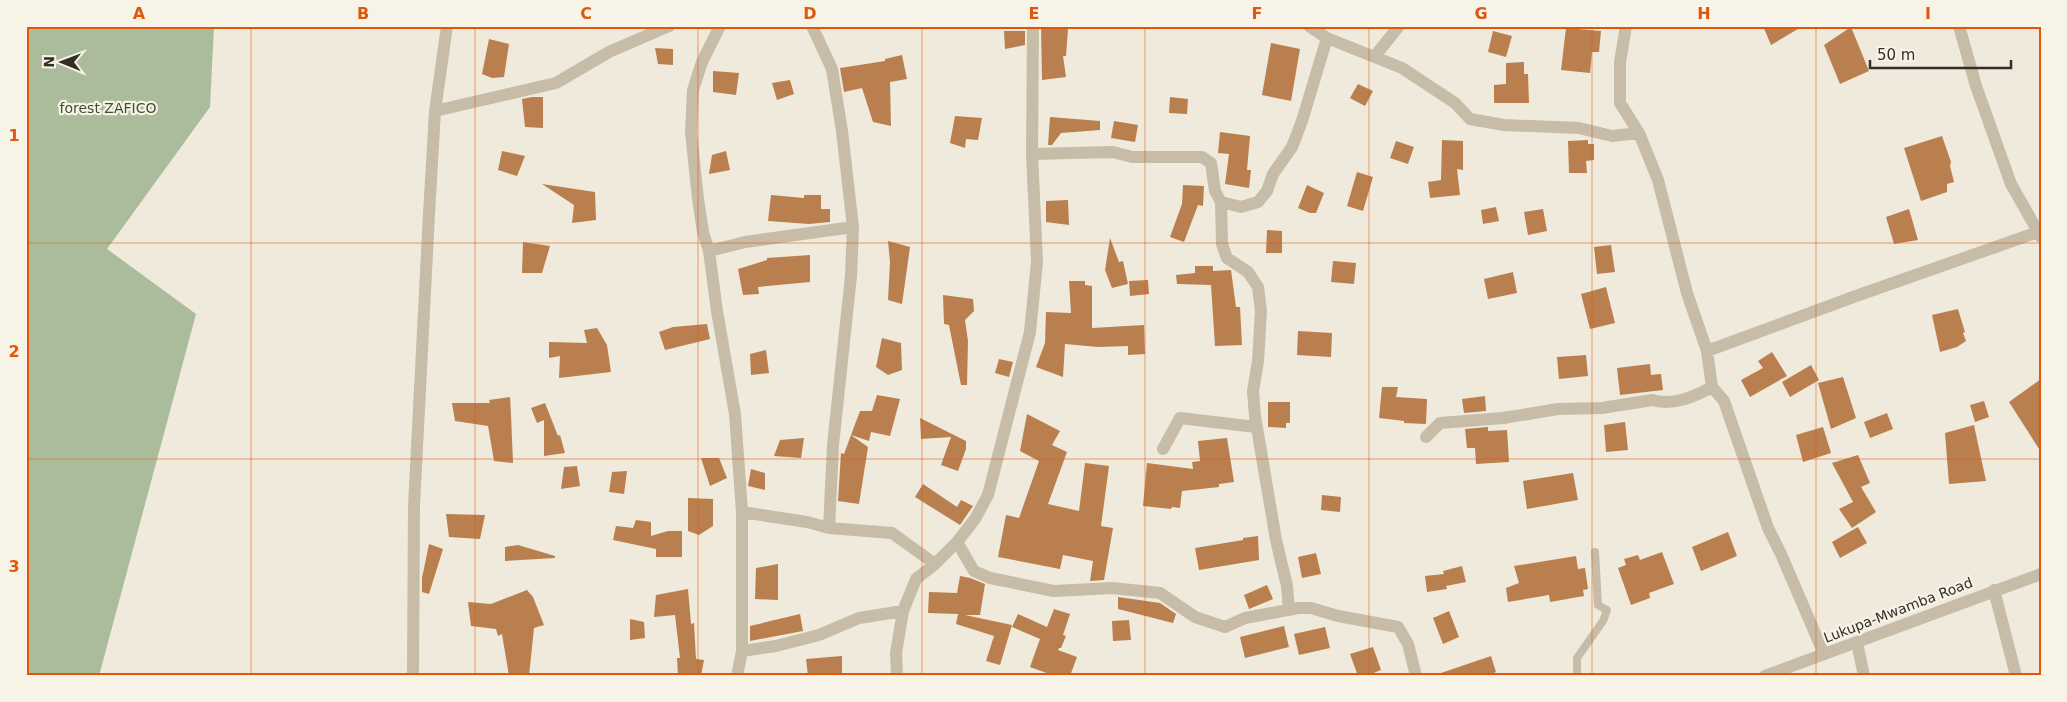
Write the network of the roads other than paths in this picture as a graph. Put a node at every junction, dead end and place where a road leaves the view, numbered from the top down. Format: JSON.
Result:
{"nodes":[{"id":1,"x":447,"y":26,"type":"edge"},
{"id":2,"x":668,"y":26,"type":"edge"},
{"id":3,"x":720,"y":26,"type":"edge"},
{"id":4,"x":812,"y":26,"type":"edge"},
{"id":5,"x":1033,"y":26,"type":"edge"},
{"id":6,"x":1309,"y":26,"type":"edge"},
{"id":7,"x":1399,"y":26,"type":"edge"},
{"id":8,"x":1626,"y":26,"type":"edge"},
{"id":9,"x":1959,"y":26,"type":"edge"},
{"id":10,"x":1327,"y":38,"type":"junction"},
{"id":11,"x":1375,"y":56,"type":"junction"},
{"id":12,"x":435,"y":111,"type":"junction"},
{"id":13,"x":1639,"y":133,"type":"junction"},
{"id":14,"x":1032,"y":154,"type":"junction"},
{"id":15,"x":1221,"y":202,"type":"junction"},
{"id":16,"x":852,"y":227,"type":"junction"},
{"id":17,"x":2040,"y":233,"type":"edge"},
{"id":18,"x":709,"y":251,"type":"junction"},
{"id":19,"x":1707,"y":351,"type":"junction"},
{"id":20,"x":1712,"y":387,"type":"junction"},
{"id":21,"x":1256,"y":428,"type":"junction"},
{"id":22,"x":1426,"y":437,"type":"dead end"},
{"id":23,"x":1163,"y":449,"type":"dead end"},
{"id":24,"x":742,"y":512,"type":"junction"},
{"id":25,"x":829,"y":528,"type":"junction"},
{"id":26,"x":957,"y":542,"type":"junction"},
{"id":27,"x":1596,"y":552,"type":"dead end"},
{"id":28,"x":935,"y":564,"type":"junction"},
{"id":29,"x":2041,"y":574,"type":"edge"},
{"id":30,"x":1994,"y":590,"type":"junction"},
{"id":31,"x":1289,"y":610,"type":"junction"},
{"id":32,"x":903,"y":611,"type":"junction"},
{"id":33,"x":1857,"y":642,"type":"junction"},
{"id":34,"x":742,"y":651,"type":"junction"},
{"id":35,"x":1824,"y":654,"type":"junction"},
{"id":36,"x":412,"y":676,"type":"edge"},
{"id":37,"x":738,"y":676,"type":"edge"},
{"id":38,"x":897,"y":676,"type":"edge"},
{"id":39,"x":1416,"y":676,"type":"edge"},
{"id":40,"x":1577,"y":676,"type":"edge"},
{"id":41,"x":1765,"y":676,"type":"edge"},
{"id":42,"x":1864,"y":676,"type":"edge"},
{"id":43,"x":2016,"y":676,"type":"edge"}],
"edges":[{"from":1,"to":12,"type":"street"},
{"from":2,"to":12,"type":"street"},
{"from":3,"to":18,"type":"street"},
{"from":4,"to":16,"type":"street"},
{"from":5,"to":14,"type":"street"},
{"from":6,"to":10,"type":"street"},
{"from":7,"to":11,"type":"street"},
{"from":8,"to":13,"type":"street"},
{"from":9,"to":17,"type":"street"},
{"from":10,"to":11,"type":"street"},
{"from":10,"to":15,"type":"street"},
{"from":11,"to":13,"type":"street"},
{"from":12,"to":36,"type":"street"},
{"from":13,"to":19,"type":"street"},
{"from":14,"to":15,"type":"street"},
{"from":14,"to":26,"type":"street"},
{"from":15,"to":21,"type":"street"},
{"from":16,"to":18,"type":"street"},
{"from":16,"to":25,"type":"street"},
{"from":17,"to":19,"type":"street"},
{"from":18,"to":24,"type":"street"},
{"from":19,"to":20,"type":"street"},
{"from":20,"to":22,"type":"street"},
{"from":20,"to":35,"type":"street"},
{"from":21,"to":23,"type":"street"},
{"from":21,"to":31,"type":"street"},
{"from":24,"to":25,"type":"street"},
{"from":24,"to":34,"type":"street"},
{"from":25,"to":28,"type":"street"},
{"from":26,"to":28,"type":"street"},
{"from":26,"to":31,"type":"street"},
{"from":27,"to":40,"type":"lane"},
{"from":28,"to":32,"type":"street"},
{"from":29,"to":30,"type":"street","name":"Lukupa-Mwamba Road"},
{"from":30,"to":33,"type":"street","name":"Lukupa-Mwamba Road"},
{"from":30,"to":43,"type":"street"},
{"from":31,"to":39,"type":"street"},
{"from":32,"to":34,"type":"street"},
{"from":32,"to":38,"type":"street"},
{"from":33,"to":35,"type":"street","name":"Lukupa-Mwamba Road"},
{"from":33,"to":42,"type":"street"},
{"from":34,"to":37,"type":"street"},
{"from":35,"to":41,"type":"street","name":"Lukupa-Mwamba Road"}]}
